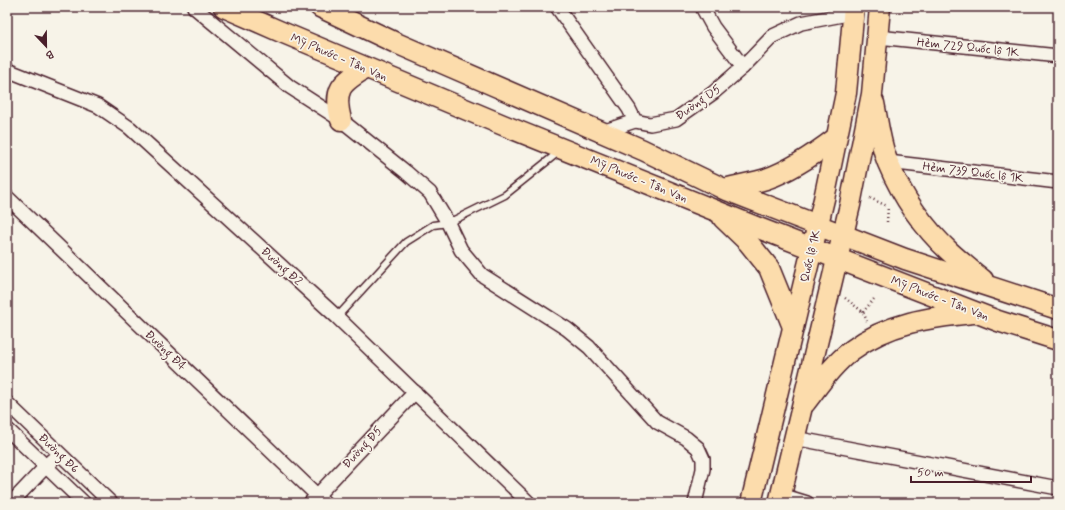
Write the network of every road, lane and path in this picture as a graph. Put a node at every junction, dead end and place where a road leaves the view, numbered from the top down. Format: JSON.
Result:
{"nodes":[{"id":1,"x":194,"y":7,"type":"edge"},
{"id":2,"x":224,"y":7,"type":"edge"},
{"id":3,"x":320,"y":7,"type":"edge"},
{"id":4,"x":556,"y":7,"type":"edge"},
{"id":5,"x":702,"y":7,"type":"edge"},
{"id":6,"x":880,"y":7,"type":"edge"},
{"id":7,"x":853,"y":10,"type":"edge"},
{"id":8,"x":878,"y":37,"type":"junction"},
{"id":9,"x":1058,"y":56,"type":"edge"},
{"id":10,"x":743,"y":67,"type":"junction"},
{"id":11,"x":366,"y":68,"type":"junction"},
{"id":12,"x":7,"y":70,"type":"edge"},
{"id":13,"x":872,"y":94,"type":"junction"},
{"id":14,"x":341,"y":120,"type":"junction"},
{"id":15,"x":636,"y":121,"type":"junction"},
{"id":16,"x":602,"y":132,"type":"junction"},
{"id":17,"x":836,"y":138,"type":"junction"},
{"id":18,"x":563,"y":148,"type":"junction"},
{"id":19,"x":888,"y":162,"type":"junction"},
{"id":20,"x":1058,"y":182,"type":"edge"},
{"id":21,"x":724,"y":189,"type":"junction"},
{"id":22,"x":7,"y":197,"type":"edge"},
{"id":23,"x":868,"y":197,"type":"dead end"},
{"id":24,"x":891,"y":203,"type":"dead end"},
{"id":25,"x":887,"y":206,"type":"junction"},
{"id":26,"x":716,"y":211,"type":"junction"},
{"id":27,"x":887,"y":222,"type":"dead end"},
{"id":28,"x":448,"y":223,"type":"junction"},
{"id":29,"x":818,"y":225,"type":"junction"},
{"id":30,"x":843,"y":235,"type":"junction"},
{"id":31,"x":812,"y":249,"type":"junction"},
{"id":32,"x":837,"y":258,"type":"junction"},
{"id":33,"x":991,"y":286,"type":"junction"},
{"id":34,"x":843,"y":296,"type":"dead end"},
{"id":35,"x":874,"y":299,"type":"dead end"},
{"id":36,"x":1058,"y":308,"type":"edge"},
{"id":37,"x":863,"y":312,"type":"junction"},
{"id":38,"x":978,"y":313,"type":"junction"},
{"id":39,"x":337,"y":317,"type":"junction"},
{"id":40,"x":868,"y":324,"type":"dead end"},
{"id":41,"x":793,"y":327,"type":"junction"},
{"id":42,"x":1058,"y":340,"type":"edge"},
{"id":43,"x":415,"y":392,"type":"junction"},
{"id":44,"x":7,"y":403,"type":"edge"},
{"id":45,"x":801,"y":408,"type":"junction"},
{"id":46,"x":7,"y":429,"type":"edge"},
{"id":47,"x":794,"y":438,"type":"junction"},
{"id":48,"x":59,"y":453,"type":"junction"},
{"id":49,"x":46,"y":466,"type":"junction"},
{"id":50,"x":1058,"y":488,"type":"edge"},
{"id":51,"x":780,"y":499,"type":"edge"},
{"id":52,"x":317,"y":501,"type":"edge"},
{"id":53,"x":12,"y":503,"type":"edge"},
{"id":54,"x":84,"y":503,"type":"edge"},
{"id":55,"x":111,"y":503,"type":"edge"},
{"id":56,"x":529,"y":503,"type":"edge"},
{"id":57,"x":695,"y":503,"type":"edge"},
{"id":58,"x":752,"y":503,"type":"edge"},
{"id":59,"x":807,"y":503,"type":"edge"}],
"edges":[{"from":1,"to":14,"type":"street"},
{"from":2,"to":11,"type":"main road","name":"Mỹ Phước - Tân Vạn"},
{"from":3,"to":16,"type":"main road","name":"Mỹ Phước - Tân Vạn"},
{"from":4,"to":15,"type":"street"},
{"from":5,"to":10,"type":"street"},
{"from":6,"to":8,"type":"main road"},
{"from":7,"to":10,"type":"street","name":"Đường D5"},
{"from":7,"to":17,"type":"main road","name":"Quốc lộ 1K"},
{"from":8,"to":9,"type":"street","name":"Hẻm 729 Quốc lộ 1K"},
{"from":8,"to":13,"type":"main road"},
{"from":10,"to":15,"type":"street","name":"Đường D5"},
{"from":11,"to":14,"type":"main road"},
{"from":11,"to":18,"type":"main road","name":"Mỹ Phước - Tân Vạn"},
{"from":12,"to":39,"type":"street","name":"Đường Đ2"},
{"from":13,"to":19,"type":"main road"},
{"from":13,"to":30,"type":"main road"},
{"from":14,"to":28,"type":"street"},
{"from":15,"to":16,"type":"street"},
{"from":16,"to":21,"type":"main road","name":"Mỹ Phước - Tân Vạn"},
{"from":17,"to":21,"type":"main road"},
{"from":17,"to":29,"type":"main road","name":"Quốc lộ 1K"},
{"from":18,"to":26,"type":"main road","name":"Mỹ Phước - Tân Vạn"},
{"from":18,"to":28,"type":"lane"},
{"from":19,"to":20,"type":"street","name":"Hẻm 739 Quốc lộ 1K"},
{"from":19,"to":33,"type":"main road"},
{"from":21,"to":29,"type":"main road","name":"Mỹ Phước - Tân Vạn"},
{"from":22,"to":52,"type":"street","name":"Đường Đ4"},
{"from":23,"to":25,"type":"path"},
{"from":24,"to":25,"type":"path"},
{"from":25,"to":27,"type":"path"},
{"from":26,"to":31,"type":"main road","name":"Mỹ Phước - Tân Vạn"},
{"from":26,"to":41,"type":"main road"},
{"from":28,"to":39,"type":"lane"},
{"from":28,"to":57,"type":"street"},
{"from":29,"to":30,"type":"main road","name":"Mỹ Phước - Tân Vạn"},
{"from":29,"to":31,"type":"main road","name":"Quốc lộ 1K"},
{"from":30,"to":32,"type":"main road"},
{"from":30,"to":33,"type":"main road","name":"Mỹ Phước - Tân Vạn"},
{"from":31,"to":32,"type":"main road","name":"Mỹ Phước - Tân Vạn"},
{"from":31,"to":41,"type":"main road","name":"Quốc lộ 1K"},
{"from":32,"to":38,"type":"main road","name":"Mỹ Phước - Tân Vạn"},
{"from":32,"to":45,"type":"main road"},
{"from":33,"to":36,"type":"main road","name":"Mỹ Phước - Tân Vạn"},
{"from":34,"to":37,"type":"path"},
{"from":35,"to":37,"type":"path"},
{"from":37,"to":40,"type":"path"},
{"from":38,"to":42,"type":"main road","name":"Mỹ Phước - Tân Vạn"},
{"from":38,"to":45,"type":"main road"},
{"from":39,"to":43,"type":"street","name":"Đường Đ2"},
{"from":41,"to":58,"type":"main road","name":"Quốc lộ 1K"},
{"from":43,"to":52,"type":"street","name":"Đường Đ5"},
{"from":43,"to":56,"type":"street","name":"Đường Đ2"},
{"from":44,"to":48,"type":"street","name":"Đường Đ6"},
{"from":45,"to":47,"type":"main road"},
{"from":46,"to":49,"type":"street","name":"Đường Đ6"},
{"from":47,"to":50,"type":"street"},
{"from":47,"to":51,"type":"main road"},
{"from":48,"to":49,"type":"street"},
{"from":48,"to":55,"type":"street","name":"Đường Đ6"},
{"from":49,"to":53,"type":"street"},
{"from":49,"to":54,"type":"street","name":"Đường Đ6"},
{"from":51,"to":59,"type":"street"}]}
